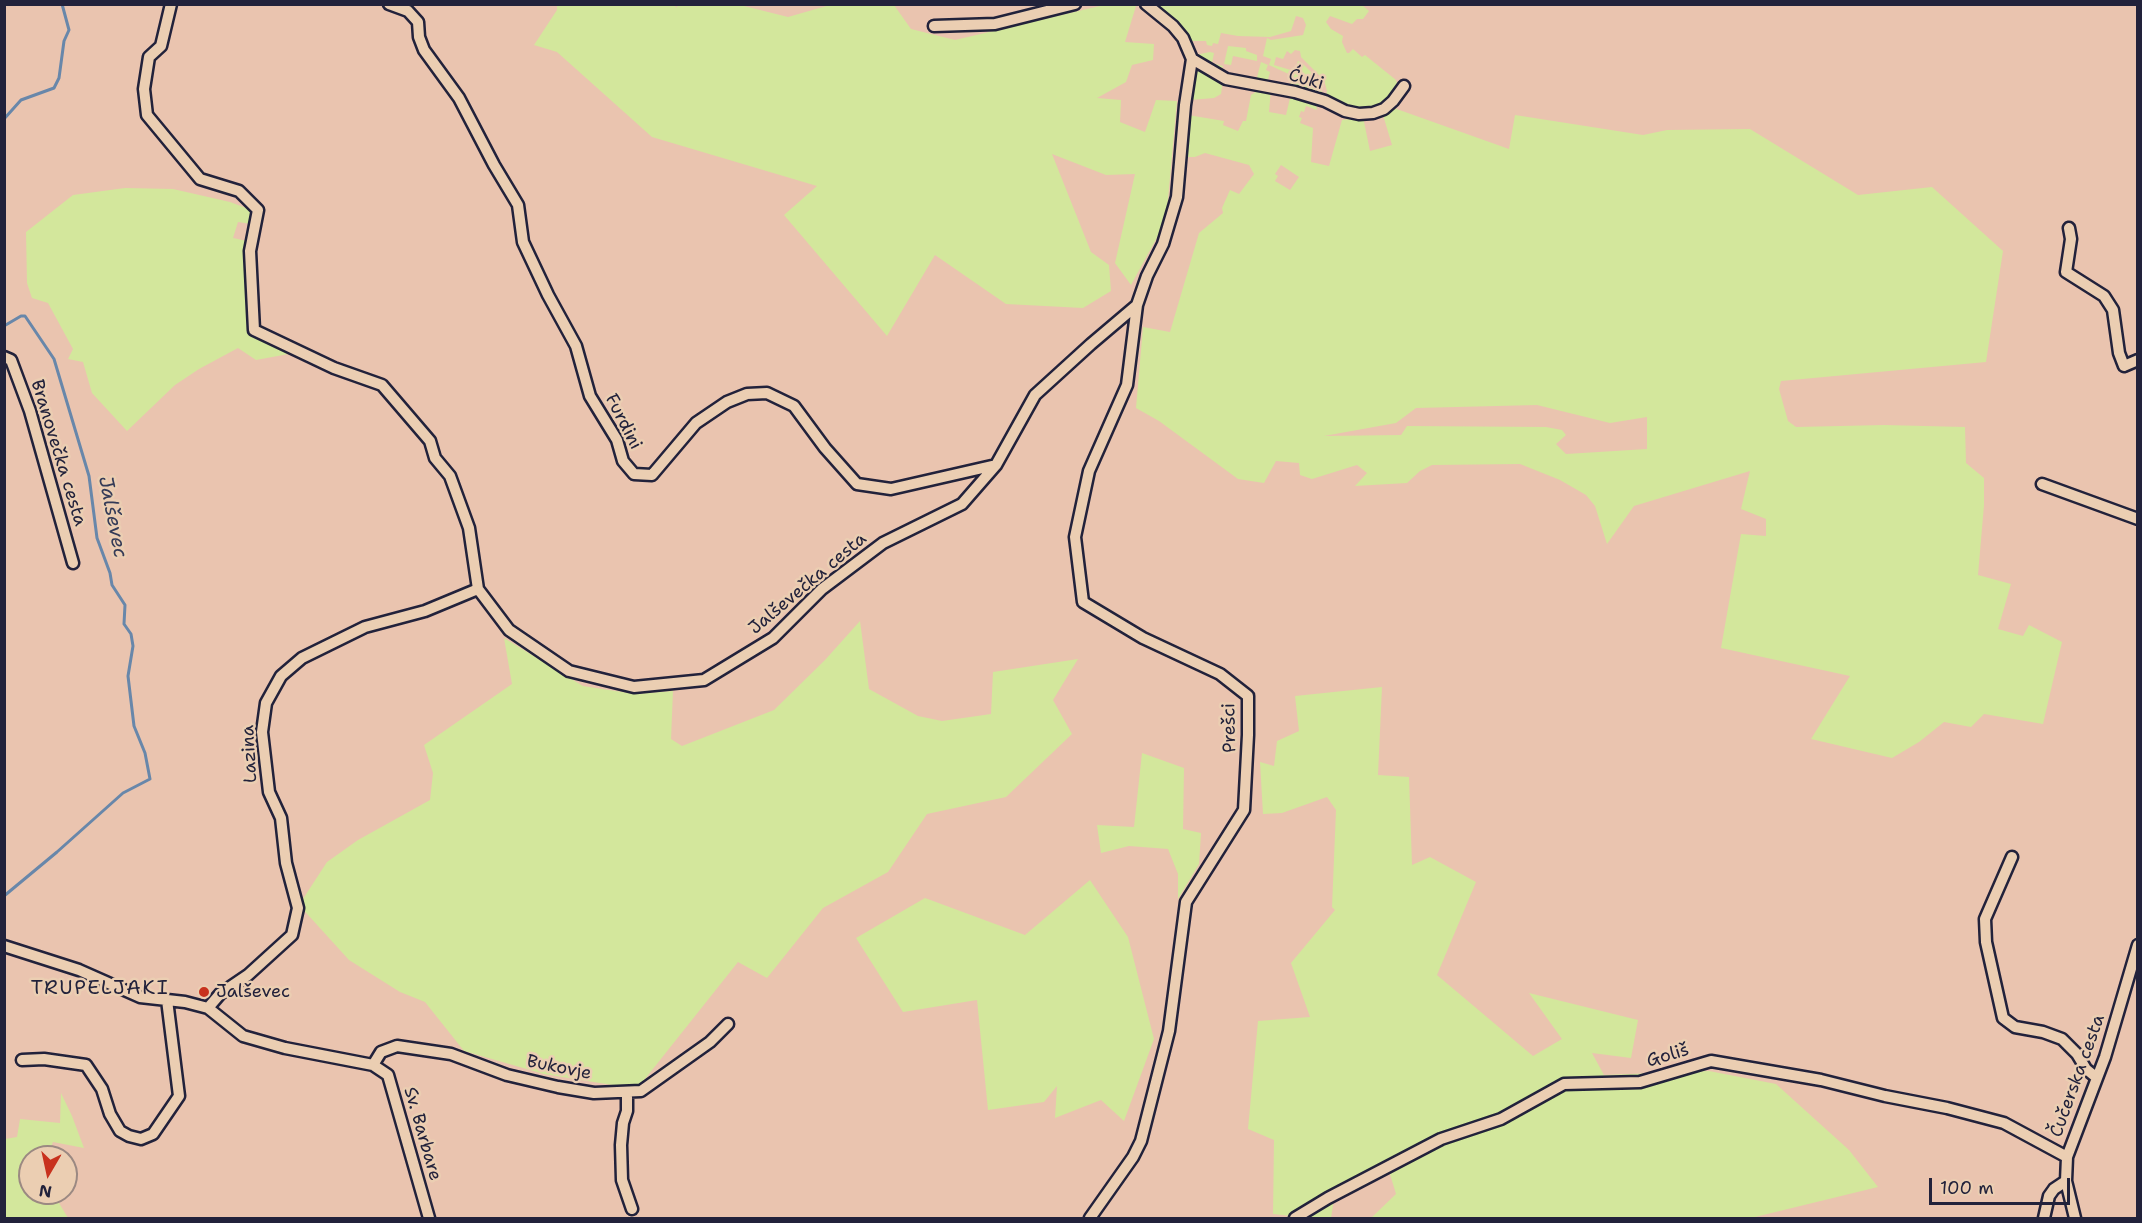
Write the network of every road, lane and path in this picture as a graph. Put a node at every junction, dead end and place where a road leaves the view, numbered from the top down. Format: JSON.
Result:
{"nodes":[{"id":1,"x":171,"y":4,"type":"edge"},
{"id":2,"x":390,"y":4,"type":"edge"},
{"id":3,"x":1075,"y":4,"type":"edge"},
{"id":4,"x":1146,"y":4,"type":"edge"},
{"id":5,"x":934,"y":26,"type":"dead end"},
{"id":6,"x":1192,"y":59,"type":"junction"},
{"id":7,"x":1404,"y":86,"type":"dead end"},
{"id":8,"x":2069,"y":228,"type":"dead end"},
{"id":9,"x":1137,"y":305,"type":"junction"},
{"id":10,"x":4,"y":357,"type":"edge"},
{"id":11,"x":2138,"y":360,"type":"edge"},
{"id":12,"x":996,"y":465,"type":"junction"},
{"id":13,"x":2042,"y":484,"type":"dead end"},
{"id":14,"x":2138,"y":519,"type":"edge"},
{"id":15,"x":73,"y":563,"type":"dead end"},
{"id":16,"x":478,"y":589,"type":"junction"},
{"id":17,"x":2012,"y":857,"type":"dead end"},
{"id":18,"x":2138,"y":945,"type":"edge"},
{"id":19,"x":4,"y":946,"type":"edge"},
{"id":20,"x":167,"y":1000,"type":"junction"},
{"id":21,"x":208,"y":1008,"type":"junction"},
{"id":22,"x":728,"y":1024,"type":"dead end"},
{"id":23,"x":22,"y":1060,"type":"dead end"},
{"id":24,"x":373,"y":1065,"type":"junction"},
{"id":25,"x":2097,"y":1078,"type":"junction"},
{"id":26,"x":627,"y":1092,"type":"junction"},
{"id":27,"x":2067,"y":1157,"type":"junction"},
{"id":28,"x":2066,"y":1181,"type":"junction"},
{"id":29,"x":632,"y":1209,"type":"dead end"},
{"id":30,"x":429,"y":1218,"type":"edge"},
{"id":31,"x":1090,"y":1218,"type":"edge"},
{"id":32,"x":1295,"y":1218,"type":"edge"},
{"id":33,"x":2044,"y":1218,"type":"edge"},
{"id":34,"x":2075,"y":1218,"type":"edge"}],
"edges":[{"from":1,"to":16,"type":"street","name":"Jalševečka cesta"},
{"from":2,"to":12,"type":"street","name":"Furdini"},
{"from":3,"to":5,"type":"street"},
{"from":4,"to":6,"type":"street"},
{"from":6,"to":7,"type":"street","name":"Ćuki"},
{"from":6,"to":9,"type":"street"},
{"from":8,"to":11,"type":"street"},
{"from":9,"to":12,"type":"street","name":"Jalševečka cesta"},
{"from":9,"to":31,"type":"street","name":"Prešci"},
{"from":10,"to":15,"type":"street","name":"Branovečka cesta"},
{"from":12,"to":16,"type":"street","name":"Jalševečka cesta"},
{"from":13,"to":14,"type":"street"},
{"from":16,"to":21,"type":"street","name":"Lazina"},
{"from":17,"to":25,"type":"street"},
{"from":18,"to":25,"type":"street","name":"Čučerska cesta"},
{"from":19,"to":20,"type":"street"},
{"from":20,"to":21,"type":"street"},
{"from":20,"to":23,"type":"street"},
{"from":21,"to":24,"type":"street"},
{"from":22,"to":26,"type":"street","name":"Bukovje"},
{"from":24,"to":26,"type":"street","name":"Bukovje"},
{"from":24,"to":30,"type":"street","name":"Sv. Barbare"},
{"from":25,"to":27,"type":"street","name":"Čučerska cesta"},
{"from":26,"to":29,"type":"street"},
{"from":27,"to":28,"type":"street","name":"Čučerska cesta"},
{"from":27,"to":32,"type":"street","name":"Goliš"},
{"from":28,"to":33,"type":"street"},
{"from":28,"to":34,"type":"street","name":"Čučerska cesta"}]}
